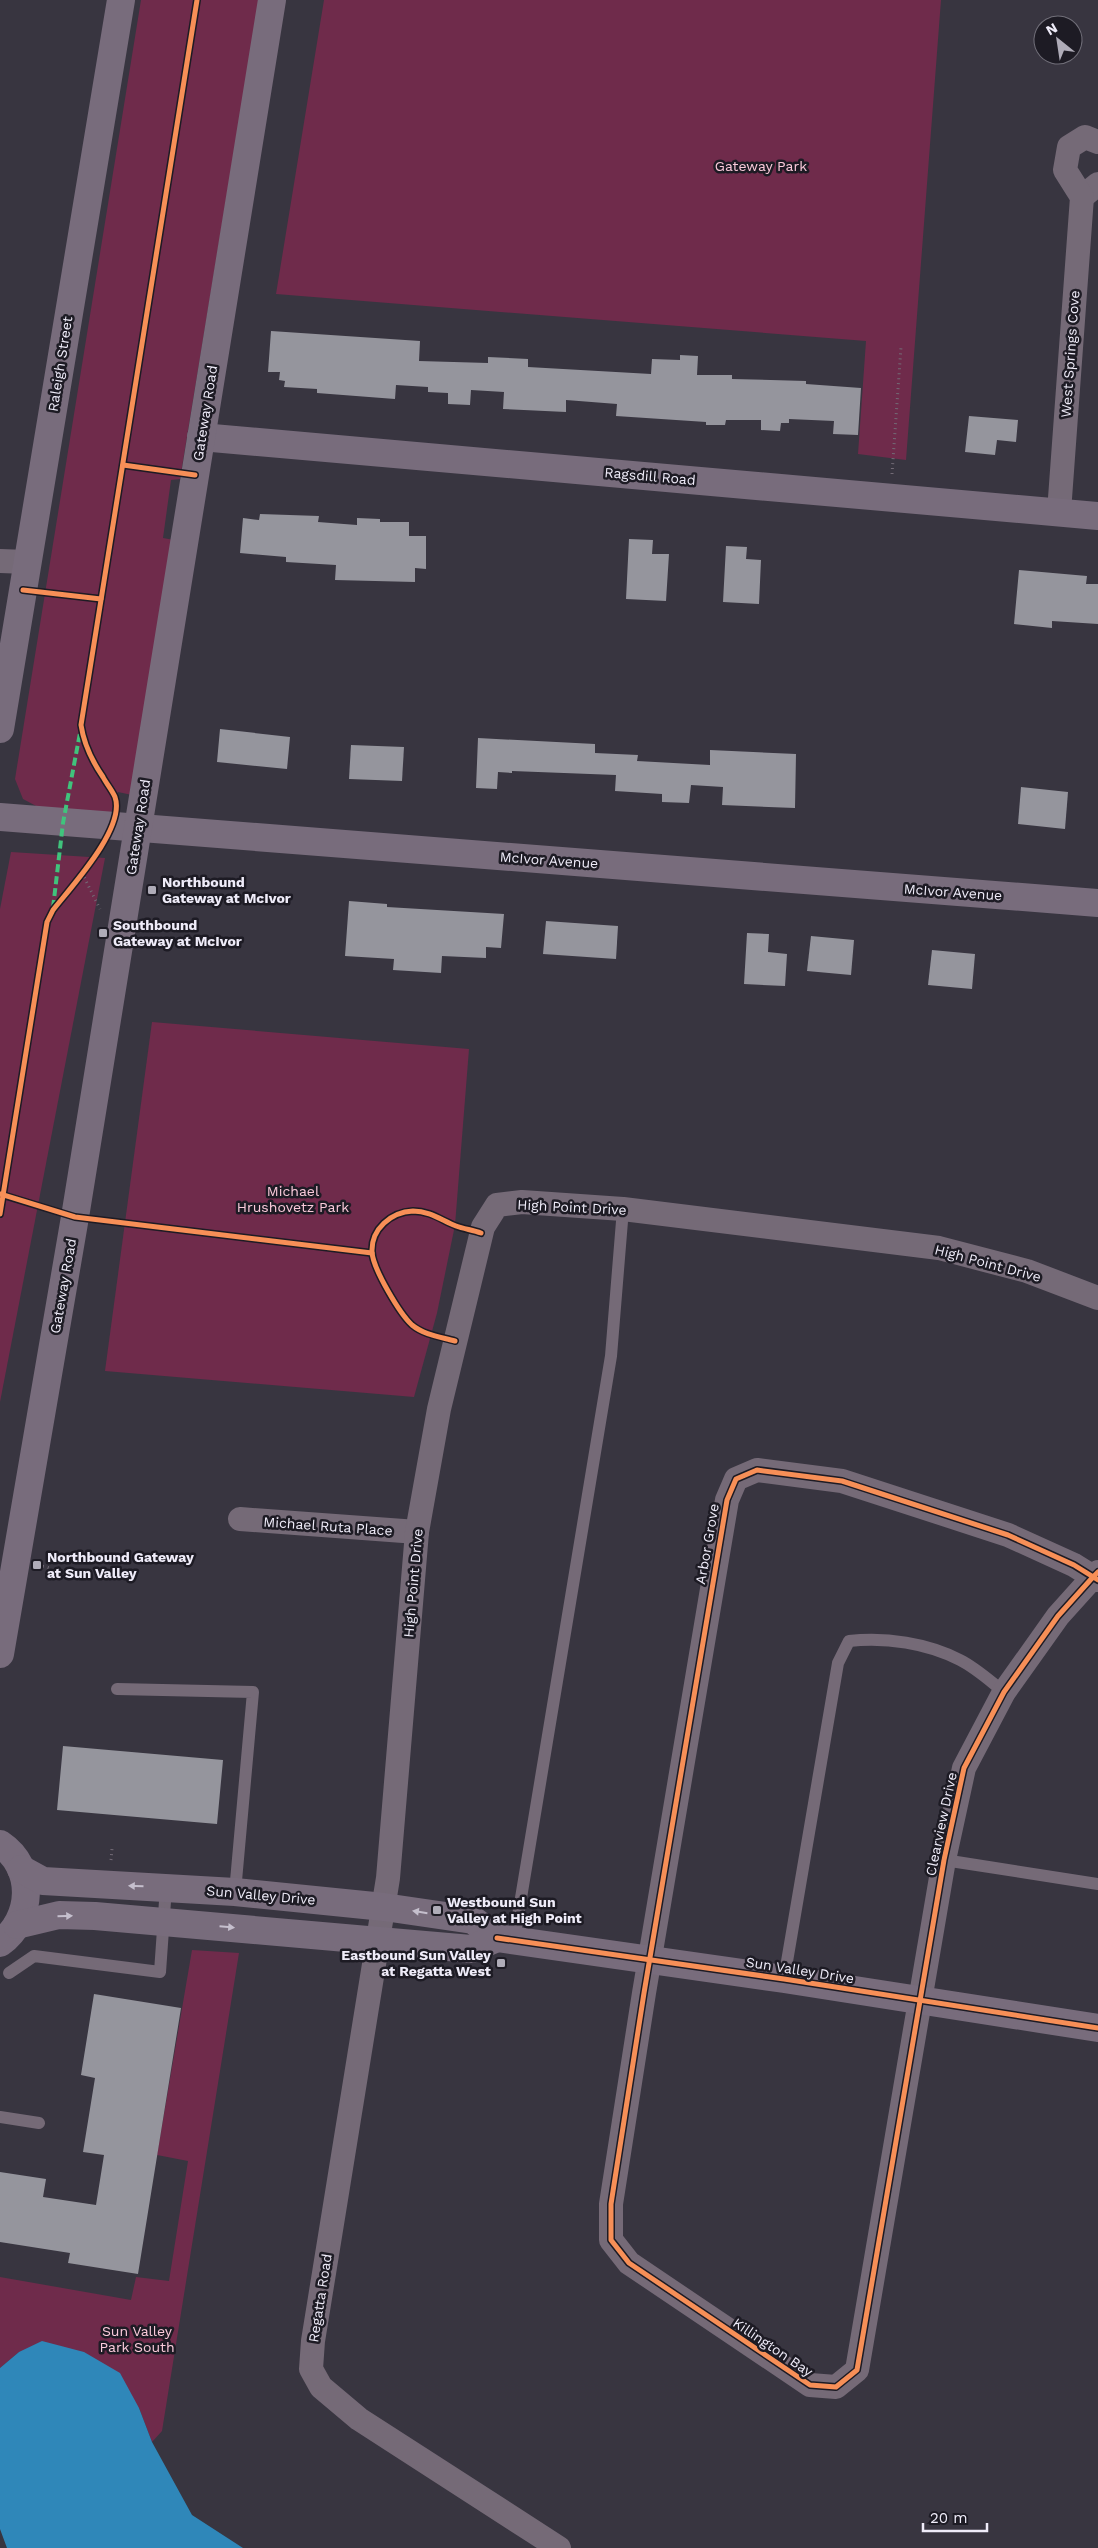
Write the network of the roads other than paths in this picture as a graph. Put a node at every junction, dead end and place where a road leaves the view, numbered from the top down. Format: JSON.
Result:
{"nodes":[{"id":1,"x":121,"y":0,"type":"edge"},
{"id":2,"x":272,"y":0,"type":"edge"},
{"id":3,"x":1098,"y":142,"type":"edge"},
{"id":4,"x":1090,"y":190,"type":"edge"},
{"id":5,"x":201,"y":437,"type":"junction"},
{"id":6,"x":1058,"y":512,"type":"junction"},
{"id":7,"x":1098,"y":516,"type":"edge"},
{"id":8,"x":0,"y":561,"type":"edge"},
{"id":9,"x":27,"y":562,"type":"junction"},
{"id":10,"x":0,"y":729,"type":"edge"},
{"id":11,"x":0,"y":817,"type":"edge"},
{"id":12,"x":137,"y":828,"type":"junction"},
{"id":13,"x":1098,"y":903,"type":"edge"},
{"id":14,"x":622,"y":1209,"type":"junction"},
{"id":15,"x":1098,"y":1298,"type":"edge"},
{"id":16,"x":240,"y":1519,"type":"dead end"},
{"id":17,"x":417,"y":1532,"type":"junction"},
{"id":18,"x":1096,"y":1576,"type":"edge"},
{"id":19,"x":0,"y":1654,"type":"edge"},
{"id":20,"x":117,"y":1690,"type":"dead end"},
{"id":21,"x":1004,"y":1692,"type":"junction"},
{"id":22,"x":0,"y":1844,"type":"edge"},
{"id":23,"x":944,"y":1860,"type":"junction"},
{"id":24,"x":21,"y":1869,"type":"junction"},
{"id":25,"x":1098,"y":1884,"type":"edge"},
{"id":26,"x":166,"y":1887,"type":"junction"},
{"id":27,"x":235,"y":1892,"type":"junction"},
{"id":28,"x":164,"y":1921,"type":"junction"},
{"id":29,"x":381,"y":1923,"type":"junction"},
{"id":30,"x":9,"y":1934,"type":"edge"},
{"id":31,"x":506,"y":1939,"type":"junction"},
{"id":32,"x":649,"y":1959,"type":"junction"},
{"id":33,"x":9,"y":1974,"type":"dead end"},
{"id":34,"x":784,"y":1979,"type":"junction"},
{"id":35,"x":920,"y":2001,"type":"junction"},
{"id":36,"x":1098,"y":2028,"type":"edge"},
{"id":37,"x":0,"y":2117,"type":"edge"},
{"id":38,"x":39,"y":2123,"type":"dead end"},
{"id":39,"x":559,"y":2548,"type":"edge"}],
"edges":[{"from":1,"to":9,"type":"street","name":"Raleigh Street"},
{"from":2,"to":5,"type":"street","name":"Gateway Road"},
{"from":3,"to":4,"type":"street","name":"West Springs Cove"},
{"from":4,"to":6,"type":"street","name":"West Springs Cove"},
{"from":5,"to":6,"type":"street","name":"Ragsdill Road"},
{"from":5,"to":12,"type":"street","name":"Gateway Road"},
{"from":6,"to":7,"type":"street","name":"Ragsdill Road"},
{"from":8,"to":9,"type":"street"},
{"from":9,"to":10,"type":"street","name":"Raleigh Street"},
{"from":11,"to":12,"type":"street","name":"McIvor Avenue"},
{"from":12,"to":13,"type":"street","name":"McIvor Avenue"},
{"from":12,"to":19,"type":"street","name":"Gateway Road"},
{"from":14,"to":15,"type":"street","name":"High Point Drive"},
{"from":14,"to":17,"type":"street","name":"High Point Drive"},
{"from":14,"to":31,"type":"lane"},
{"from":16,"to":17,"type":"street","name":"Michael Ruta Place"},
{"from":17,"to":29,"type":"street","name":"High Point Drive"},
{"from":18,"to":21,"type":"street","name":"Clearview Drive"},
{"from":18,"to":32,"type":"street","name":"Arbor Grove"},
{"from":20,"to":27,"type":"lane"},
{"from":21,"to":23,"type":"street","name":"Clearview Drive"},
{"from":21,"to":34,"type":"lane"},
{"from":22,"to":24,"type":"street"},
{"from":23,"to":25,"type":"lane"},
{"from":23,"to":35,"type":"street","name":"Clearview Drive"},
{"from":26,"to":24,"type":"street","name":"Sun Valley Drive","one_way":true},
{"from":24,"to":30,"type":"street"},
{"from":26,"to":27,"type":"street","name":"Sun Valley Drive"},
{"from":26,"to":28,"type":"lane"},
{"from":27,"to":29,"type":"street","name":"Sun Valley Drive"},
{"from":28,"to":29,"type":"street","name":"Sun Valley Drive","one_way":true},
{"from":30,"to":28,"type":"street","name":"Sun Valley Drive","one_way":true},
{"from":28,"to":33,"type":"lane"},
{"from":29,"to":31,"type":"street","name":"Sun Valley Drive"},
{"from":29,"to":39,"type":"street","name":"Regatta Road"},
{"from":31,"to":32,"type":"street","name":"Sun Valley Drive"},
{"from":32,"to":34,"type":"street","name":"Sun Valley Drive"},
{"from":32,"to":35,"type":"street","name":"Killington Bay"},
{"from":34,"to":35,"type":"street","name":"Sun Valley Drive"},
{"from":35,"to":36,"type":"street","name":"Sun Valley Drive"},
{"from":37,"to":38,"type":"lane"}]}
